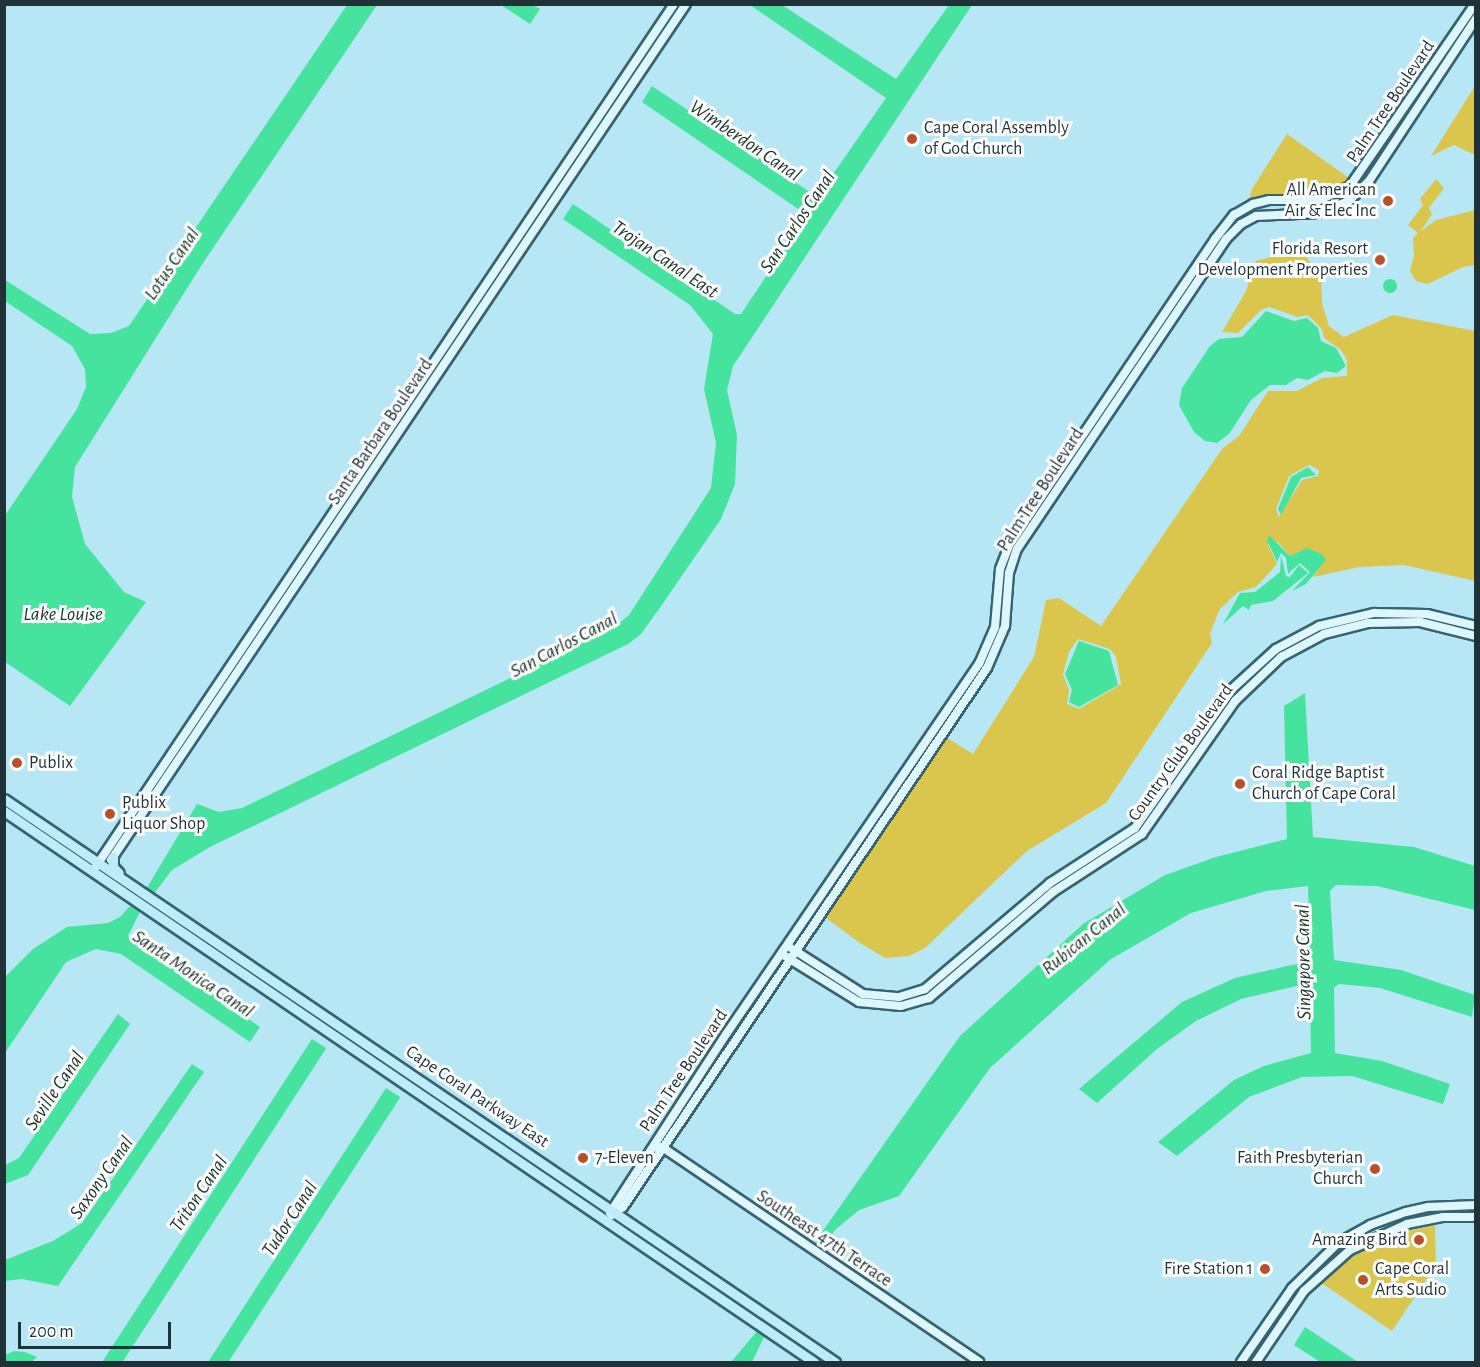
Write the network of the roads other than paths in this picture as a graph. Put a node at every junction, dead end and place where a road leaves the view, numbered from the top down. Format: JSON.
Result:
{"nodes":[{"id":1,"x":674,"y":4,"type":"edge"},
{"id":2,"x":686,"y":4,"type":"edge"},
{"id":3,"x":1475,"y":4,"type":"edge"},
{"id":4,"x":1476,"y":20,"type":"edge"},
{"id":5,"x":1356,"y":181,"type":"junction"},
{"id":6,"x":1364,"y":186,"type":"junction"},
{"id":7,"x":1295,"y":200,"type":"junction"},
{"id":8,"x":1319,"y":200,"type":"junction"},
{"id":9,"x":1294,"y":213,"type":"junction"},
{"id":10,"x":1322,"y":213,"type":"junction"},
{"id":11,"x":1019,"y":529,"type":"junction"},
{"id":12,"x":1026,"y":535,"type":"junction"},
{"id":13,"x":1476,"y":626,"type":"edge"},
{"id":14,"x":993,"y":636,"type":"junction"},
{"id":15,"x":1476,"y":636,"type":"edge"},
{"id":16,"x":1001,"y":638,"type":"junction"},
{"id":17,"x":957,"y":696,"type":"junction"},
{"id":18,"x":965,"y":701,"type":"junction"},
{"id":19,"x":917,"y":753,"type":"junction"},
{"id":20,"x":925,"y":759,"type":"junction"},
{"id":21,"x":6,"y":804,"type":"edge"},
{"id":22,"x":881,"y":807,"type":"junction"},
{"id":23,"x":889,"y":812,"type":"junction"},
{"id":24,"x":113,"y":857,"type":"junction"},
{"id":25,"x":844,"y":861,"type":"junction"},
{"id":26,"x":102,"y":865,"type":"junction"},
{"id":27,"x":852,"y":866,"type":"junction"},
{"id":28,"x":96,"y":874,"type":"junction"},
{"id":29,"x":1044,"y":888,"type":"junction"},
{"id":30,"x":141,"y":889,"type":"junction"},
{"id":31,"x":1049,"y":895,"type":"junction"},
{"id":32,"x":805,"y":919,"type":"junction"},
{"id":33,"x":813,"y":924,"type":"junction"},
{"id":34,"x":1007,"y":927,"type":"junction"},
{"id":35,"x":787,"y":945,"type":"junction"},
{"id":36,"x":795,"y":951,"type":"junction"},
{"id":37,"x":781,"y":954,"type":"junction"},
{"id":38,"x":789,"y":959,"type":"junction"},
{"id":39,"x":250,"y":978,"type":"junction"},
{"id":40,"x":297,"y":995,"type":"junction"},
{"id":41,"x":292,"y":1006,"type":"junction"},
{"id":42,"x":345,"y":1027,"type":"junction"},
{"id":43,"x":365,"y":1055,"type":"junction"},
{"id":44,"x":421,"y":1079,"type":"junction"},
{"id":45,"x":416,"y":1090,"type":"junction"},
{"id":46,"x":471,"y":1113,"type":"junction"},
{"id":47,"x":662,"y":1147,"type":"junction"},
{"id":48,"x":650,"y":1150,"type":"junction"},
{"id":49,"x":1476,"y":1205,"type":"edge"},
{"id":50,"x":614,"y":1210,"type":"junction"},
{"id":51,"x":1476,"y":1217,"type":"edge"},
{"id":52,"x":607,"y":1220,"type":"junction"},
{"id":53,"x":726,"y":1302,"type":"junction"},
{"id":54,"x":788,"y":1329,"type":"junction"},
{"id":55,"x":814,"y":1362,"type":"edge"},
{"id":56,"x":835,"y":1362,"type":"edge"},
{"id":57,"x":979,"y":1362,"type":"edge"},
{"id":58,"x":1241,"y":1362,"type":"edge"},
{"id":59,"x":1256,"y":1362,"type":"edge"}],
"edges":[{"from":1,"to":26,"type":"main road","name":"Santa Barbara Boulevard"},
{"from":2,"to":24,"type":"main road","name":"Santa Barbara Boulevard"},
{"from":3,"to":5,"type":"main road","name":"Palm Tree Boulevard"},
{"from":4,"to":6,"type":"main road","name":"Palm Tree Boulevard"},
{"from":5,"to":6,"type":"main road"},
{"from":5,"to":8,"type":"main road","name":"Palm Tree Boulevard"},
{"from":6,"to":10,"type":"main road","name":"Palm Tree Boulevard"},
{"from":7,"to":8,"type":"main road","name":"Palm Tree Boulevard"},
{"from":7,"to":9,"type":"main road"},
{"from":7,"to":11,"type":"main road","name":"Palm Tree Boulevard"},
{"from":8,"to":10,"type":"main road"},
{"from":9,"to":10,"type":"main road","name":"Palm Tree Boulevard"},
{"from":9,"to":12,"type":"main road","name":"Palm Tree Boulevard"},
{"from":11,"to":12,"type":"main road"},
{"from":11,"to":14,"type":"main road","name":"Palm Tree Boulevard"},
{"from":12,"to":16,"type":"main road","name":"Palm Tree Boulevard"},
{"from":13,"to":29,"type":"main road","name":"Country Club Boulevard"},
{"from":14,"to":16,"type":"main road"},
{"from":14,"to":17,"type":"main road","name":"Palm Tree Boulevard"},
{"from":15,"to":31,"type":"main road","name":"Country Club Boulevard"},
{"from":16,"to":18,"type":"main road","name":"Palm Tree Boulevard"},
{"from":17,"to":18,"type":"main road"},
{"from":17,"to":19,"type":"main road","name":"Palm Tree Boulevard"},
{"from":18,"to":20,"type":"main road","name":"Palm Tree Boulevard"},
{"from":19,"to":20,"type":"main road"},
{"from":19,"to":22,"type":"main road","name":"Palm Tree Boulevard"},
{"from":20,"to":23,"type":"main road","name":"Palm Tree Boulevard"},
{"from":21,"to":26,"type":"main road"},
{"from":21,"to":28,"type":"main road","name":"Cape Coral Parkway East"},
{"from":22,"to":23,"type":"main road"},
{"from":22,"to":25,"type":"main road","name":"Palm Tree Boulevard"},
{"from":23,"to":27,"type":"main road","name":"Palm Tree Boulevard"},
{"from":24,"to":26,"type":"main road","name":"Santa Barbara Boulevard"},
{"from":24,"to":30,"type":"main road"},
{"from":25,"to":27,"type":"main road"},
{"from":25,"to":32,"type":"main road","name":"Palm Tree Boulevard"},
{"from":26,"to":28,"type":"main road","name":"Santa Barbara Boulevard"},
{"from":26,"to":30,"type":"main road"},
{"from":27,"to":33,"type":"main road","name":"Palm Tree Boulevard"},
{"from":28,"to":39,"type":"main road","name":"Cape Coral Parkway East"},
{"from":29,"to":31,"type":"main road"},
{"from":29,"to":34,"type":"main road","name":"Country Club Boulevard"},
{"from":30,"to":40,"type":"main road","name":"Cape Coral Parkway East"},
{"from":31,"to":34,"type":"main road","name":"Country Club Boulevard"},
{"from":32,"to":33,"type":"main road"},
{"from":32,"to":35,"type":"main road","name":"Palm Tree Boulevard"},
{"from":33,"to":36,"type":"main road","name":"Palm Tree Boulevard"},
{"from":34,"to":36,"type":"main road","name":"Country Club Boulevard"},
{"from":34,"to":38,"type":"main road","name":"Country Club Boulevard"},
{"from":35,"to":36,"type":"main road","name":"Country Club Boulevard"},
{"from":35,"to":37,"type":"main road","name":"Palm Tree Boulevard"},
{"from":36,"to":38,"type":"main road","name":"Palm Tree Boulevard"},
{"from":37,"to":38,"type":"main road","name":"Country Club Boulevard"},
{"from":37,"to":48,"type":"main road","name":"Palm Tree Boulevard"},
{"from":38,"to":47,"type":"main road","name":"Palm Tree Boulevard"},
{"from":39,"to":40,"type":"main road"},
{"from":39,"to":41,"type":"main road","name":"Cape Coral Parkway East"},
{"from":40,"to":42,"type":"main road","name":"Cape Coral Parkway East"},
{"from":41,"to":42,"type":"main road"},
{"from":41,"to":43,"type":"main road","name":"Cape Coral Parkway East"},
{"from":42,"to":44,"type":"main road","name":"Cape Coral Parkway East"},
{"from":43,"to":44,"type":"main road"},
{"from":43,"to":45,"type":"main road","name":"Cape Coral Parkway East"},
{"from":44,"to":46,"type":"main road","name":"Cape Coral Parkway East"},
{"from":45,"to":46,"type":"main road"},
{"from":45,"to":52,"type":"main road","name":"Cape Coral Parkway East"},
{"from":46,"to":50,"type":"main road","name":"Cape Coral Parkway East"},
{"from":47,"to":48,"type":"main road"},
{"from":47,"to":50,"type":"main road","name":"Palm Tree Boulevard"},
{"from":47,"to":57,"type":"main road","name":"Southeast 47th Terrace"},
{"from":48,"to":50,"type":"main road","name":"Palm Tree Boulevard"},
{"from":49,"to":58,"type":"main road"},
{"from":50,"to":52,"type":"main road","name":"Palm Tree Boulevard"},
{"from":50,"to":54,"type":"main road","name":"Cape Coral Parkway East"},
{"from":51,"to":59,"type":"main road"},
{"from":52,"to":53,"type":"main road","name":"Cape Coral Parkway East"},
{"from":53,"to":54,"type":"main road"},
{"from":53,"to":55,"type":"main road","name":"Cape Coral Parkway East"},
{"from":54,"to":56,"type":"main road","name":"Cape Coral Parkway East"}]}
